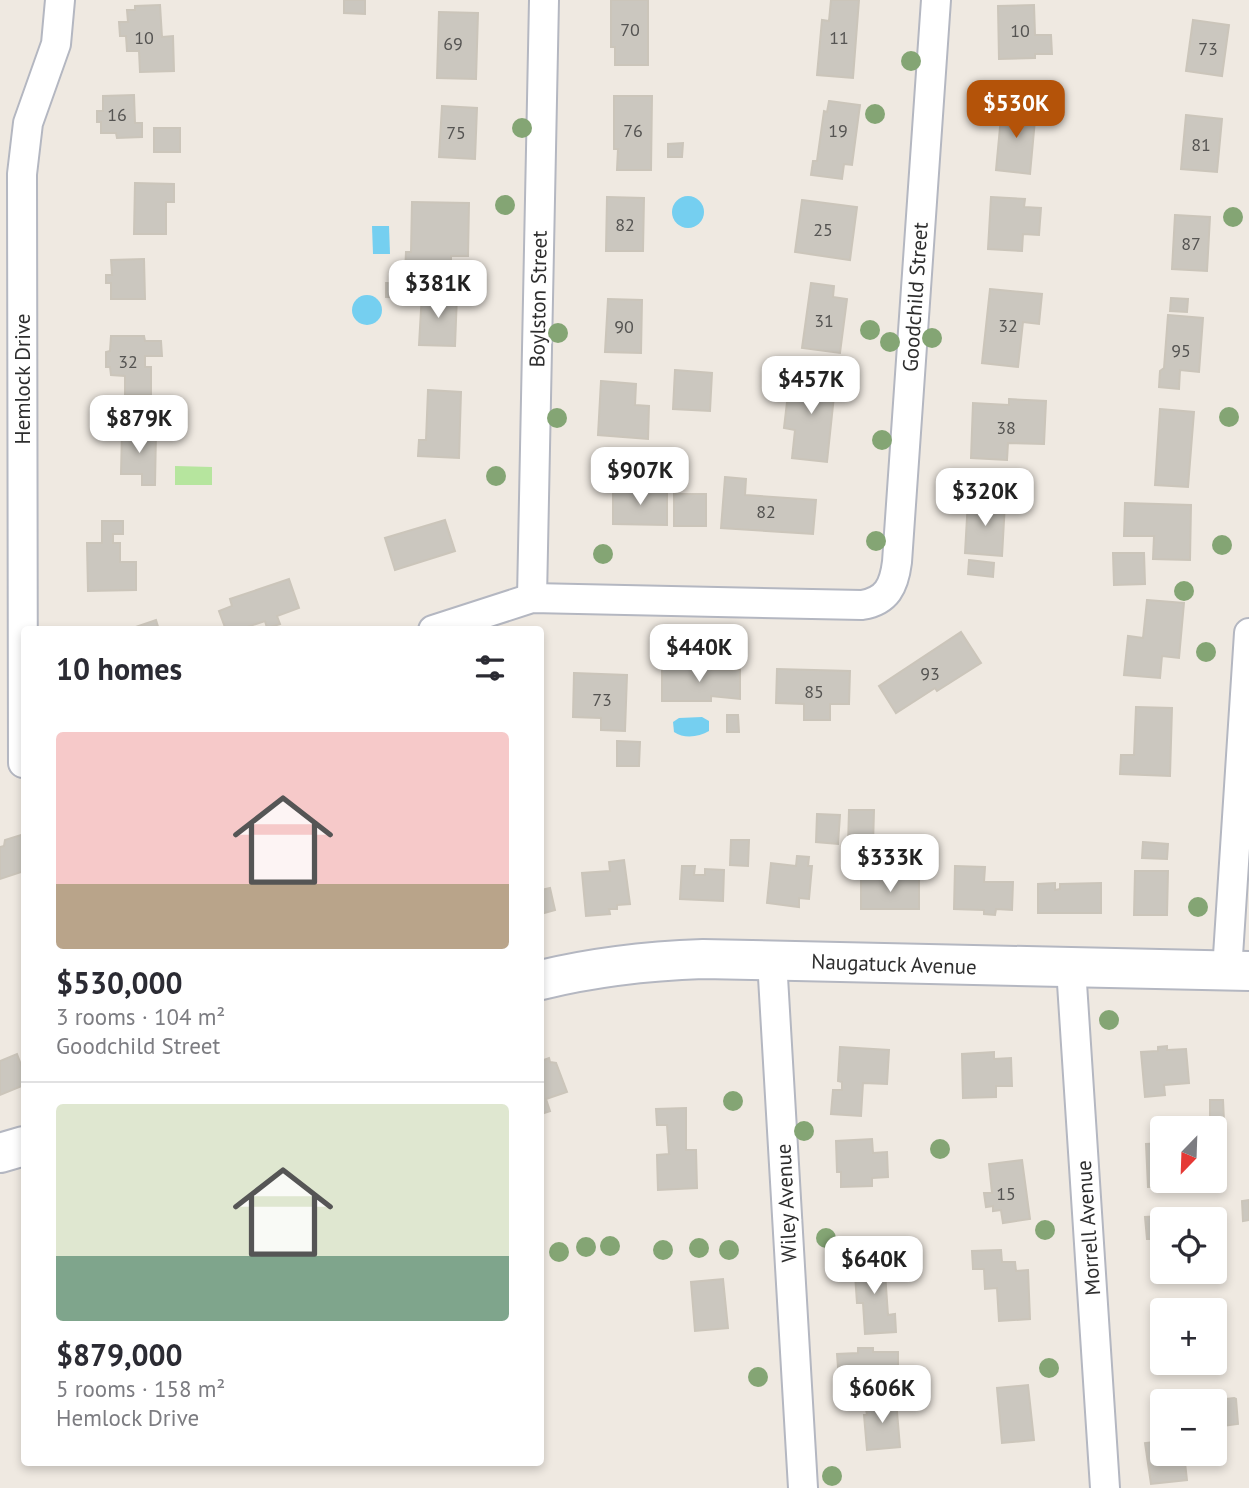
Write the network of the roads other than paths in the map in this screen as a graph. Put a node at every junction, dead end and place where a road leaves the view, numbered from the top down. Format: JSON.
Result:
{"nodes":[{"id":1,"x":60,"y":0,"type":"edge"},
{"id":2,"x":544,"y":0,"type":"edge"},
{"id":3,"x":936,"y":0,"type":"edge"},
{"id":4,"x":533,"y":598,"type":"junction"},
{"id":5,"x":446,"y":626,"type":"edge"},
{"id":6,"x":1249,"y":634,"type":"edge"},
{"id":7,"x":16,"y":766,"type":"edge"},
{"id":8,"x":772,"y":960,"type":"junction"},
{"id":9,"x":1072,"y":968,"type":"junction"},
{"id":10,"x":1238,"y":971,"type":"edge"},
{"id":11,"x":544,"y":979,"type":"edge"},
{"id":12,"x":21,"y":1147,"type":"edge"},
{"id":13,"x":0,"y":1153,"type":"edge"},
{"id":14,"x":803,"y":1488,"type":"edge"},
{"id":15,"x":1105,"y":1488,"type":"edge"}],
"edges":[{"from":1,"to":7,"type":"street","name":"Hemlock Drive"},
{"from":2,"to":4,"type":"street","name":"Boylston Street"},
{"from":3,"to":4,"type":"street","name":"Goodchild Street"},
{"from":4,"to":5,"type":"street"},
{"from":6,"to":10,"type":"street"},
{"from":8,"to":9,"type":"main road","name":"Naugatuck Avenue"},
{"from":8,"to":11,"type":"main road","name":"Naugatuck Avenue"},
{"from":8,"to":14,"type":"street","name":"Wiley Avenue"},
{"from":9,"to":10,"type":"main road","name":"Naugatuck Avenue"},
{"from":9,"to":15,"type":"street","name":"Morrell Avenue"},
{"from":12,"to":13,"type":"main road"}]}
